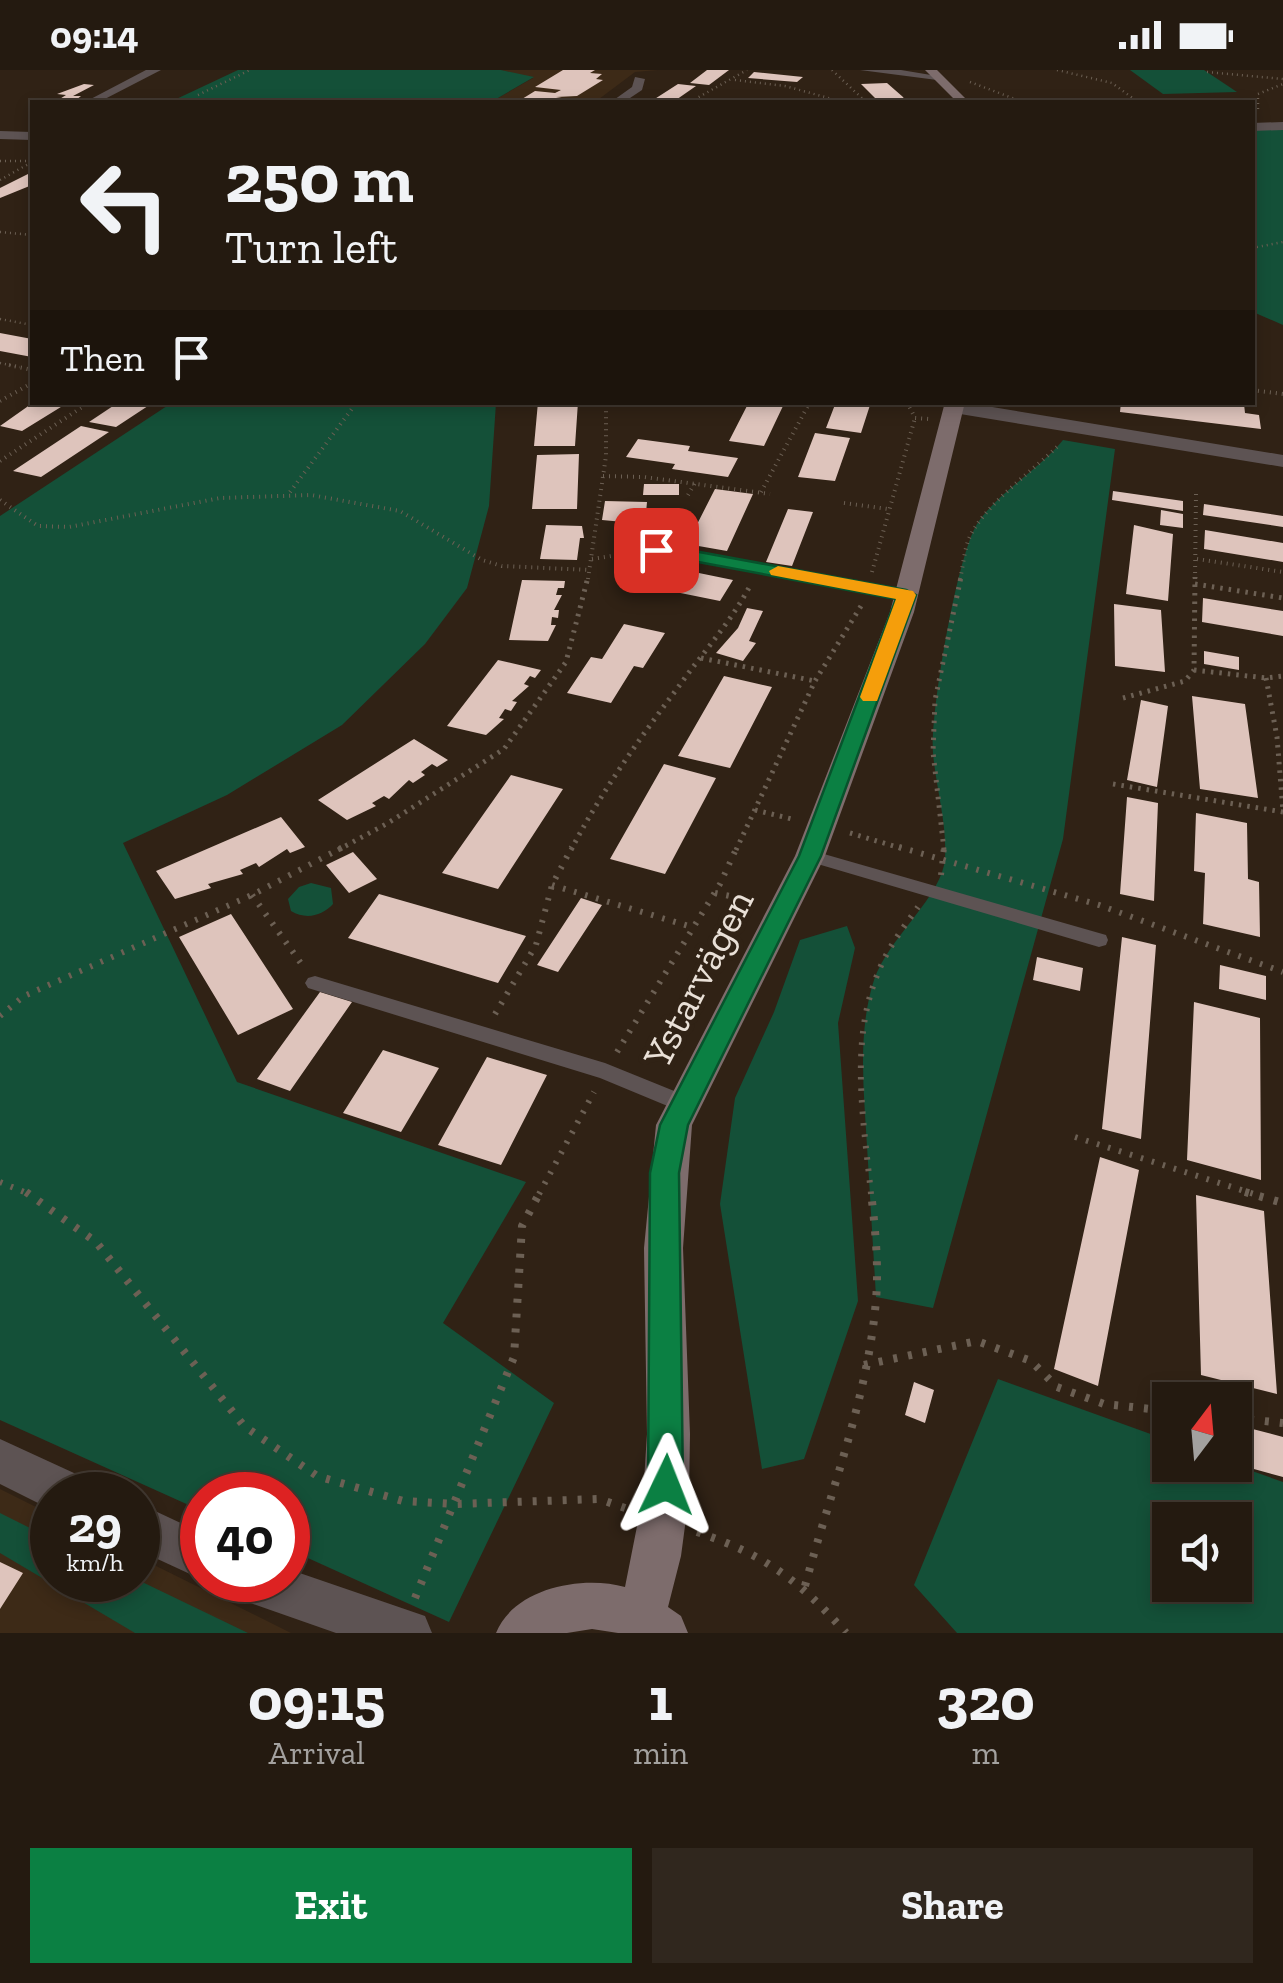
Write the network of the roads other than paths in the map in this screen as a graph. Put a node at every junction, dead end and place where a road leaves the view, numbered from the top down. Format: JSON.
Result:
{"nodes":[{"id":1,"x":155,"y":70,"type":"edge"},
{"id":2,"x":866,"y":70,"type":"edge"},
{"id":3,"x":934,"y":74,"type":"edge"},
{"id":4,"x":640,"y":80,"type":"dead end"},
{"id":5,"x":95,"y":100,"type":"edge"},
{"id":6,"x":620,"y":100,"type":"edge"},
{"id":7,"x":961,"y":100,"type":"edge"},
{"id":8,"x":1283,"y":126,"type":"edge"},
{"id":9,"x":1255,"y":127,"type":"edge"},
{"id":10,"x":0,"y":135,"type":"edge"},
{"id":11,"x":30,"y":136,"type":"edge"},
{"id":12,"x":954,"y":405,"type":"edge"},
{"id":13,"x":959,"y":405,"type":"edge"},
{"id":14,"x":1283,"y":461,"type":"edge"},
{"id":15,"x":656,"y":550,"type":"road end"},
{"id":16,"x":906,"y":595,"type":"junction"},
{"id":17,"x":816,"y":841,"type":"junction"},
{"id":18,"x":1098,"y":940,"type":"dead end"},
{"id":19,"x":315,"y":983,"type":"road end"},
{"id":20,"x":682,"y":1102,"type":"junction"},
{"id":21,"x":0,"y":1461,"type":"edge"},
{"id":22,"x":30,"y":1475,"type":"edge"},
{"id":23,"x":310,"y":1600,"type":"edge"},
{"id":24,"x":652,"y":1624,"type":"edge"},
{"id":25,"x":405,"y":1631,"type":"edge"},
{"id":26,"x":520,"y":1633,"type":"edge"}],
"edges":[{"from":1,"to":5,"type":"street"},
{"from":2,"to":3,"type":"street"},
{"from":3,"to":7,"type":"street"},
{"from":4,"to":6,"type":"street"},
{"from":8,"to":9,"type":"street"},
{"from":10,"to":11,"type":"street"},
{"from":12,"to":16,"type":"street","name":"Ystarvägen"},
{"from":13,"to":14,"type":"street"},
{"from":15,"to":16,"type":"lane"},
{"from":16,"to":17,"type":"street","name":"Ystarvägen"},
{"from":17,"to":18,"type":"lane"},
{"from":17,"to":20,"type":"street","name":"Ystarvägen"},
{"from":19,"to":20,"type":"lane"},
{"from":20,"to":24,"type":"street","name":"Ystarvägen"},
{"from":21,"to":22,"type":"street"},
{"from":23,"to":25,"type":"street"},
{"from":24,"to":26,"type":"street"}]}
